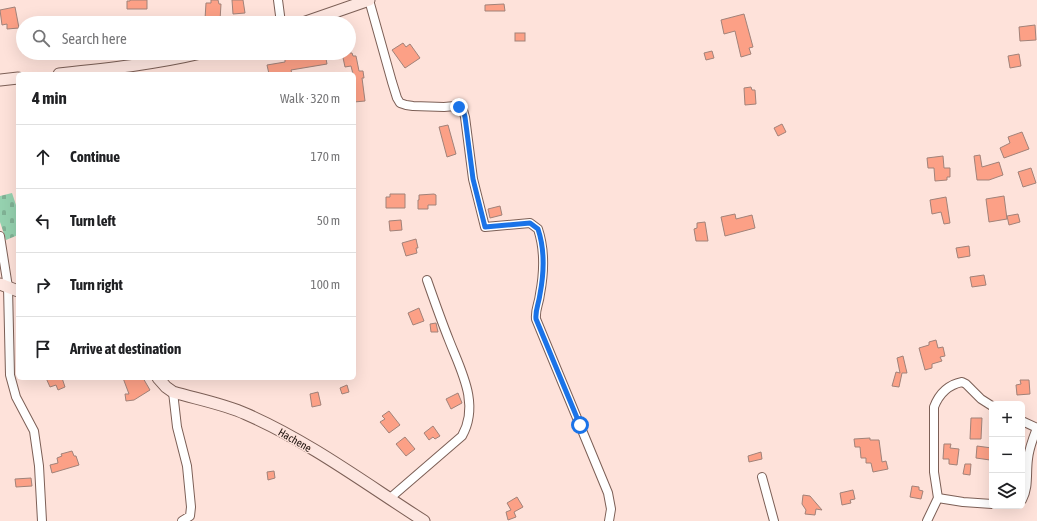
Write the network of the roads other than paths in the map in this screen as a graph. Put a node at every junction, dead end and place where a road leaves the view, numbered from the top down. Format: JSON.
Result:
{"nodes":[{"id":1,"x":278,"y":0,"type":"edge"},
{"id":2,"x":369,"y":0,"type":"edge"},
{"id":3,"x":356,"y":2,"type":"edge"},
{"id":4,"x":280,"y":16,"type":"edge"},
{"id":5,"x":321,"y":16,"type":"edge"},
{"id":6,"x":166,"y":60,"type":"edge"},
{"id":7,"x":76,"y":72,"type":"edge"},
{"id":8,"x":16,"y":78,"type":"edge"},
{"id":9,"x":0,"y":80,"type":"edge"},
{"id":10,"x":0,"y":236,"type":"edge"},
{"id":11,"x":427,"y":280,"type":"dead end"},
{"id":12,"x":9,"y":287,"type":"edge"},
{"id":13,"x":160,"y":380,"type":"edge"},
{"id":14,"x":173,"y":392,"type":"junction"},
{"id":15,"x":989,"y":404,"type":"edge"},
{"id":16,"x":1025,"y":422,"type":"edge"},
{"id":17,"x":1037,"y":428,"type":"edge"},
{"id":18,"x":762,"y":477,"type":"dead end"},
{"id":19,"x":1025,"y":495,"type":"edge"},
{"id":20,"x":938,"y":498,"type":"junction"},
{"id":21,"x":389,"y":499,"type":"junction"},
{"id":22,"x":989,"y":504,"type":"edge"},
{"id":23,"x":42,"y":521,"type":"edge"},
{"id":24,"x":182,"y":521,"type":"edge"},
{"id":25,"x":424,"y":521,"type":"edge"},
{"id":26,"x":609,"y":521,"type":"edge"},
{"id":27,"x":774,"y":521,"type":"edge"},
{"id":28,"x":927,"y":521,"type":"edge"}],
"edges":[{"from":1,"to":4,"type":"street"},
{"from":2,"to":3,"type":"street"},
{"from":2,"to":26,"type":"street"},
{"from":3,"to":5,"type":"street"},
{"from":6,"to":7,"type":"street"},
{"from":8,"to":9,"type":"street"},
{"from":10,"to":12,"type":"street"},
{"from":11,"to":21,"type":"street"},
{"from":12,"to":23,"type":"street"},
{"from":13,"to":14,"type":"street","name":"Hachene"},
{"from":14,"to":21,"type":"street","name":"Hachene"},
{"from":14,"to":24,"type":"street"},
{"from":15,"to":20,"type":"street"},
{"from":16,"to":17,"type":"street"},
{"from":17,"to":19,"type":"street"},
{"from":18,"to":27,"type":"street"},
{"from":20,"to":22,"type":"street"},
{"from":20,"to":28,"type":"street"},
{"from":21,"to":25,"type":"street","name":"Hachene"}]}
